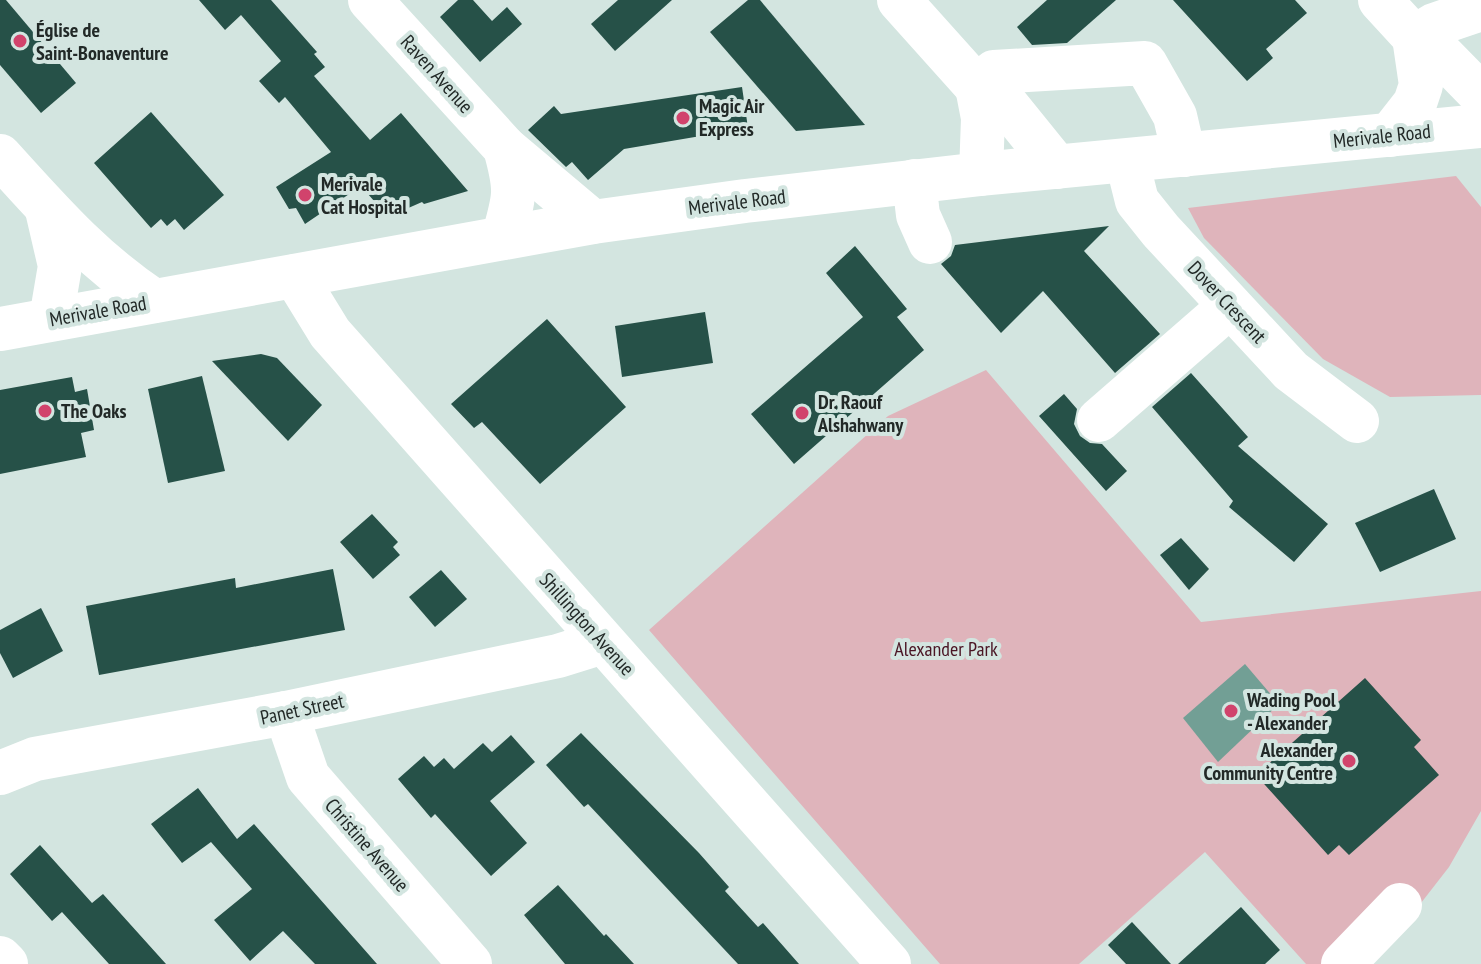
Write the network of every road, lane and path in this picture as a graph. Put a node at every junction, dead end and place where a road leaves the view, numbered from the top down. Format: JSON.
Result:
{"nodes":[{"id":1,"x":370,"y":0,"type":"edge"},
{"id":2,"x":899,"y":0,"type":"edge"},
{"id":3,"x":1380,"y":0,"type":"edge"},
{"id":4,"x":1481,"y":9,"type":"edge"},
{"id":5,"x":1414,"y":37,"type":"junction"},
{"id":6,"x":977,"y":87,"type":"junction"},
{"id":7,"x":1481,"y":95,"type":"edge"},
{"id":8,"x":1481,"y":126,"type":"edge"},
{"id":9,"x":1390,"y":135,"type":"junction"},
{"id":10,"x":505,"y":148,"type":"junction"},
{"id":11,"x":1184,"y":155,"type":"junction"},
{"id":12,"x":0,"y":156,"type":"edge"},
{"id":13,"x":1127,"y":161,"type":"junction"},
{"id":14,"x":1057,"y":167,"type":"junction"},
{"id":15,"x":981,"y":174,"type":"junction"},
{"id":16,"x":914,"y":181,"type":"junction"},
{"id":17,"x":47,"y":207,"type":"junction"},
{"id":18,"x":593,"y":222,"type":"junction"},
{"id":19,"x":503,"y":238,"type":"junction"},
{"id":20,"x":930,"y":242,"type":"dead end"},
{"id":21,"x":295,"y":276,"type":"junction"},
{"id":22,"x":154,"y":301,"type":"junction"},
{"id":23,"x":1230,"y":306,"type":"junction"},
{"id":24,"x":51,"y":319,"type":"junction"},
{"id":25,"x":0,"y":329,"type":"edge"},
{"id":26,"x":1099,"y":420,"type":"dead end"},
{"id":27,"x":1357,"y":421,"type":"dead end"},
{"id":28,"x":603,"y":642,"type":"junction"},
{"id":29,"x":286,"y":713,"type":"junction"},
{"id":30,"x":0,"y":773,"type":"edge"},
{"id":31,"x":1400,"y":905,"type":"dead end"},
{"id":32,"x":0,"y":958,"type":"edge"},
{"id":33,"x":6,"y":964,"type":"edge"},
{"id":34,"x":470,"y":964,"type":"edge"},
{"id":35,"x":889,"y":964,"type":"edge"},
{"id":36,"x":1343,"y":964,"type":"edge"}],
"edges":[{"from":1,"to":10,"type":"street","name":"Raven Avenue"},
{"from":2,"to":6,"type":"street"},
{"from":3,"to":5,"type":"street"},
{"from":4,"to":5,"type":"street"},
{"from":5,"to":7,"type":"street"},
{"from":5,"to":9,"type":"street"},
{"from":6,"to":11,"type":"street"},
{"from":6,"to":14,"type":"street"},
{"from":6,"to":15,"type":"street"},
{"from":8,"to":9,"type":"street","name":"Merivale Road"},
{"from":9,"to":11,"type":"street","name":"Merivale Road"},
{"from":10,"to":18,"type":"street","name":"Raven Avenue"},
{"from":10,"to":19,"type":"street","name":"Raven Avenue"},
{"from":11,"to":13,"type":"street","name":"Merivale Road"},
{"from":12,"to":17,"type":"street"},
{"from":13,"to":14,"type":"street","name":"Merivale Road"},
{"from":13,"to":23,"type":"street","name":"Dover Crescent"},
{"from":14,"to":15,"type":"street","name":"Merivale Road"},
{"from":15,"to":16,"type":"street","name":"Merivale Road"},
{"from":16,"to":18,"type":"street","name":"Merivale Road"},
{"from":16,"to":20,"type":"street"},
{"from":17,"to":22,"type":"street"},
{"from":17,"to":24,"type":"street"},
{"from":18,"to":19,"type":"street","name":"Merivale Road"},
{"from":19,"to":21,"type":"street","name":"Merivale Road"},
{"from":21,"to":22,"type":"street","name":"Merivale Road"},
{"from":21,"to":28,"type":"street","name":"Shillington Avenue"},
{"from":22,"to":24,"type":"street","name":"Merivale Road"},
{"from":23,"to":26,"type":"street"},
{"from":23,"to":27,"type":"street","name":"Dover Crescent"},
{"from":24,"to":25,"type":"street","name":"Merivale Road"},
{"from":28,"to":29,"type":"street","name":"Panet Street"},
{"from":28,"to":35,"type":"street","name":"Shillington Avenue"},
{"from":29,"to":30,"type":"street","name":"Panet Street"},
{"from":29,"to":34,"type":"street","name":"Christine Avenue"},
{"from":31,"to":36,"type":"street"},
{"from":32,"to":33,"type":"street"}]}
